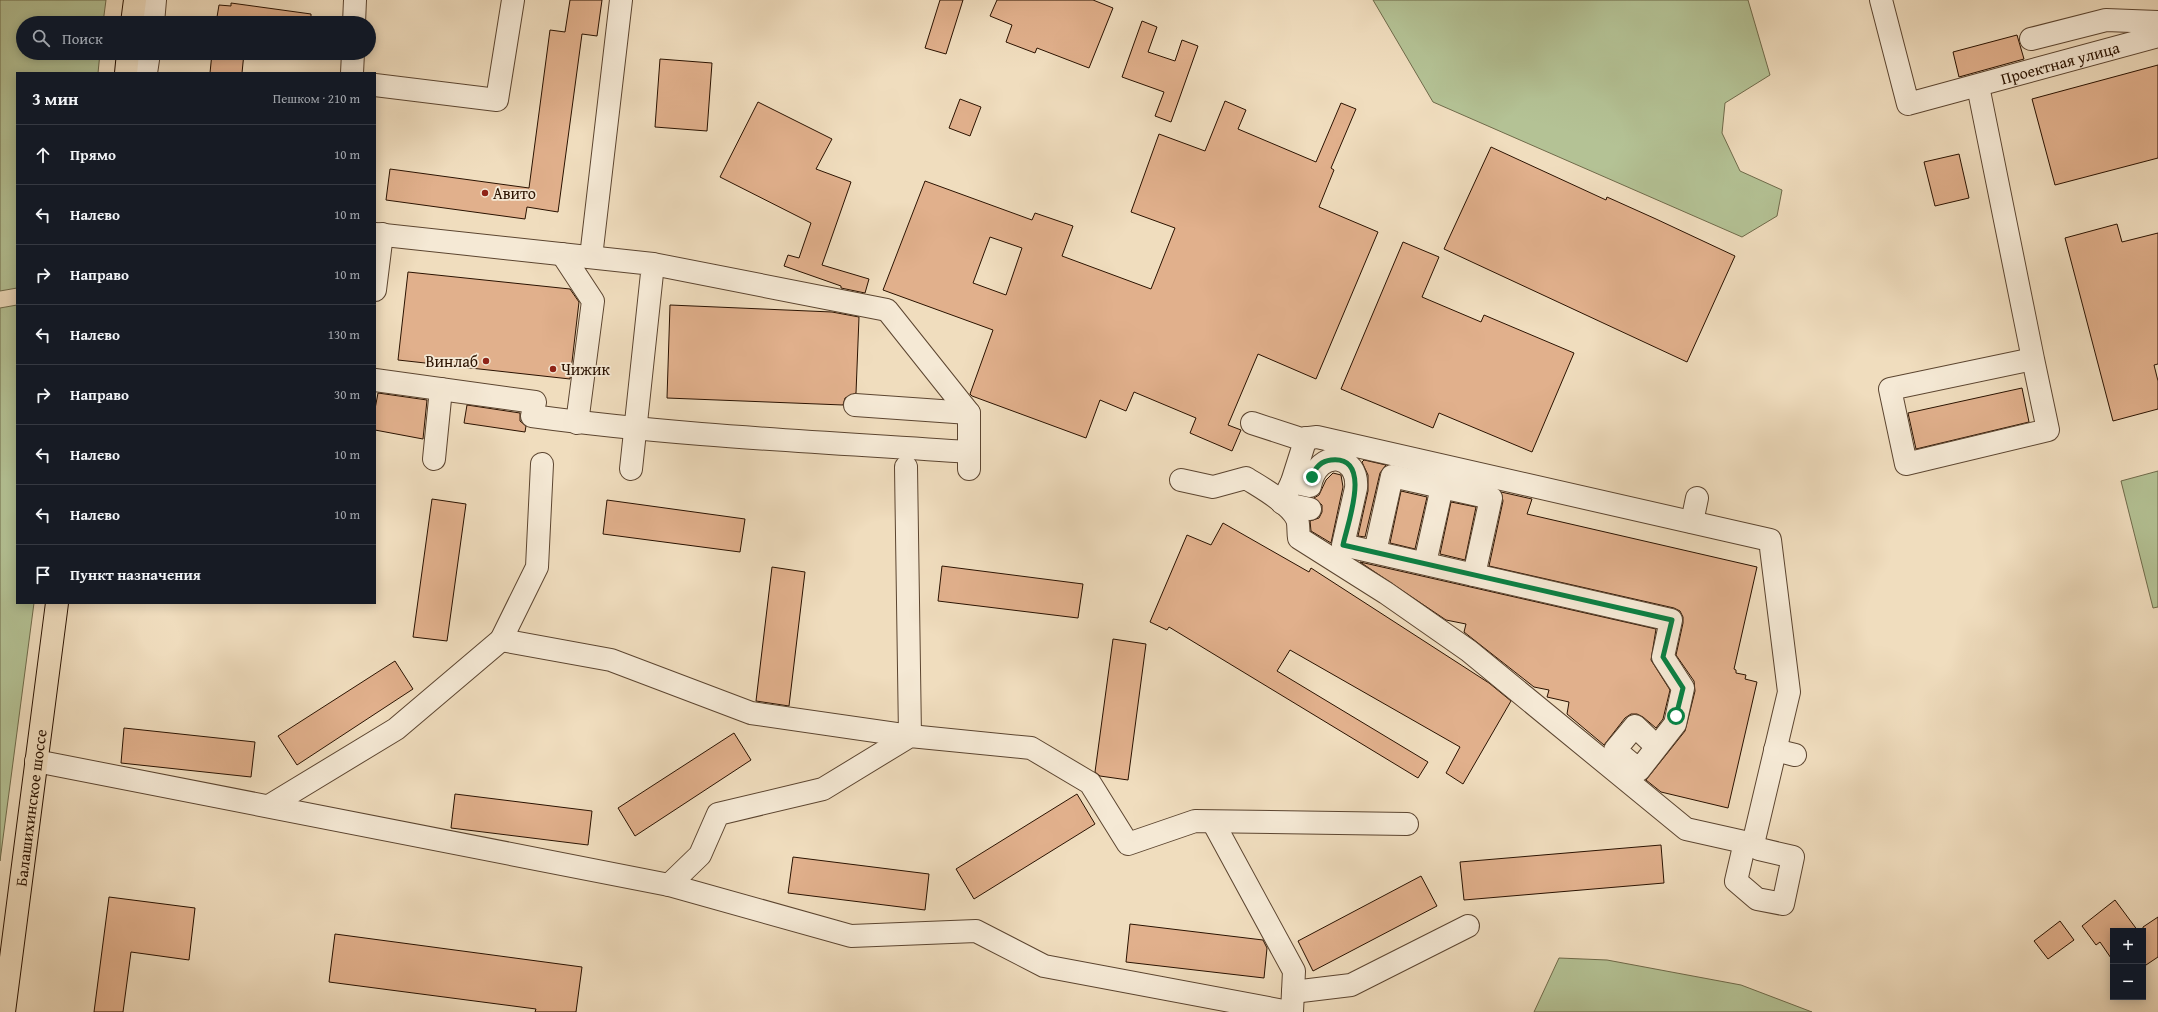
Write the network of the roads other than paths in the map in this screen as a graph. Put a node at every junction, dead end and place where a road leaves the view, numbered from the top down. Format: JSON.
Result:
{"nodes":[{"id":1,"x":135,"y":0,"type":"edge"},
{"id":2,"x":155,"y":0,"type":"edge"},
{"id":3,"x":355,"y":0,"type":"edge"},
{"id":4,"x":513,"y":0,"type":"edge"},
{"id":5,"x":621,"y":0,"type":"edge"},
{"id":6,"x":1881,"y":0,"type":"edge"},
{"id":7,"x":133,"y":16,"type":"edge"},
{"id":8,"x":153,"y":16,"type":"edge"},
{"id":9,"x":354,"y":16,"type":"edge"},
{"id":10,"x":2158,"y":22,"type":"edge"},
{"id":11,"x":2158,"y":36,"type":"edge"},
{"id":12,"x":2030,"y":39,"type":"dead end"},
{"id":13,"x":127,"y":60,"type":"edge"},
{"id":14,"x":148,"y":60,"type":"edge"},
{"id":15,"x":353,"y":60,"type":"edge"},
{"id":16,"x":126,"y":72,"type":"edge"},
{"id":17,"x":146,"y":72,"type":"edge"},
{"id":18,"x":352,"y":72,"type":"edge"},
{"id":19,"x":376,"y":85,"type":"edge"},
{"id":20,"x":1970,"y":88,"type":"junction"},
{"id":21,"x":378,"y":234,"type":"edge"},
{"id":22,"x":562,"y":254,"type":"junction"},
{"id":23,"x":591,"y":257,"type":"junction"},
{"id":24,"x":653,"y":264,"type":"junction"},
{"id":25,"x":376,"y":271,"type":"edge"},
{"id":26,"x":2033,"y":358,"type":"junction"},
{"id":27,"x":376,"y":380,"type":"edge"},
{"id":28,"x":441,"y":389,"type":"junction"},
{"id":29,"x":855,"y":405,"type":"dead end"},
{"id":30,"x":969,"y":414,"type":"junction"},
{"id":31,"x":577,"y":423,"type":"junction"},
{"id":32,"x":1252,"y":423,"type":"dead end"},
{"id":33,"x":635,"y":428,"type":"junction"},
{"id":34,"x":1306,"y":438,"type":"junction"},
{"id":35,"x":434,"y":459,"type":"dead end"},
{"id":36,"x":542,"y":464,"type":"dead end"},
{"id":37,"x":906,"y":467,"type":"dead end"},
{"id":38,"x":631,"y":469,"type":"dead end"},
{"id":39,"x":1181,"y":480,"type":"dead end"},
{"id":40,"x":1292,"y":482,"type":"junction"},
{"id":41,"x":1442,"y":487,"type":"junction"},
{"id":42,"x":1697,"y":498,"type":"dead end"},
{"id":43,"x":1282,"y":502,"type":"junction"},
{"id":44,"x":1310,"y":509,"type":"dead end"},
{"id":45,"x":1692,"y":522,"type":"junction"},
{"id":46,"x":1375,"y":552,"type":"junction"},
{"id":47,"x":1425,"y":564,"type":"junction"},
{"id":48,"x":1474,"y":575,"type":"junction"},
{"id":49,"x":56,"y":604,"type":"edge"},
{"id":50,"x":501,"y":640,"type":"junction"},
{"id":51,"x":910,"y":736,"type":"junction"},
{"id":52,"x":1657,"y":747,"type":"dead end"},
{"id":53,"x":36,"y":761,"type":"junction"},
{"id":54,"x":268,"y":806,"type":"junction"},
{"id":55,"x":1213,"y":822,"type":"junction"},
{"id":56,"x":1407,"y":824,"type":"dead end"},
{"id":57,"x":669,"y":885,"type":"junction"},
{"id":58,"x":1468,"y":926,"type":"dead end"},
{"id":59,"x":1291,"y":1005,"type":"edge"},
{"id":60,"x":4,"y":1012,"type":"edge"}],
"edges":[{"from":1,"to":7,"type":"main road"},
{"from":2,"to":8,"type":"street"},
{"from":3,"to":9,"type":"street"},
{"from":4,"to":19,"type":"street"},
{"from":5,"to":23,"type":"street"},
{"from":6,"to":20,"type":"street","name":"Проектная улица"},
{"from":10,"to":12,"type":"street"},
{"from":11,"to":20,"type":"street","name":"Проектная улица"},
{"from":13,"to":16,"type":"main road"},
{"from":14,"to":17,"type":"street"},
{"from":15,"to":18,"type":"street"},
{"from":20,"to":26,"type":"street"},
{"from":21,"to":22,"type":"street"},
{"from":21,"to":25,"type":"street"},
{"from":22,"to":23,"type":"street"},
{"from":22,"to":31,"type":"street"},
{"from":23,"to":24,"type":"street"},
{"from":24,"to":30,"type":"street"},
{"from":24,"to":33,"type":"street"},
{"from":26,"to":26,"type":"street"},
{"from":27,"to":28,"type":"street"},
{"from":28,"to":31,"type":"street"},
{"from":28,"to":35,"type":"street"},
{"from":29,"to":30,"type":"street"},
{"from":30,"to":33,"type":"street"},
{"from":31,"to":33,"type":"street"},
{"from":32,"to":34,"type":"street"},
{"from":33,"to":38,"type":"street"},
{"from":34,"to":40,"type":"street"},
{"from":34,"to":45,"type":"street"},
{"from":36,"to":50,"type":"street"},
{"from":37,"to":51,"type":"street"},
{"from":39,"to":43,"type":"street"},
{"from":40,"to":43,"type":"street"},
{"from":40,"to":46,"type":"street"},
{"from":41,"to":46,"type":"street"},
{"from":41,"to":47,"type":"street"},
{"from":41,"to":48,"type":"street"},
{"from":42,"to":45,"type":"street"},
{"from":43,"to":44,"type":"street"},
{"from":43,"to":45,"type":"street"},
{"from":46,"to":47,"type":"street"},
{"from":47,"to":48,"type":"street"},
{"from":48,"to":52,"type":"street"},
{"from":49,"to":53,"type":"main road","name":"Балашихинское шоссе"},
{"from":50,"to":51,"type":"street"},
{"from":50,"to":54,"type":"street"},
{"from":51,"to":55,"type":"street"},
{"from":51,"to":57,"type":"street"},
{"from":53,"to":54,"type":"street"},
{"from":53,"to":60,"type":"main road","name":"Балашихинское шоссе"},
{"from":54,"to":57,"type":"street"},
{"from":55,"to":56,"type":"street"},
{"from":55,"to":59,"type":"street"},
{"from":57,"to":59,"type":"street"},
{"from":58,"to":59,"type":"street"}]}
